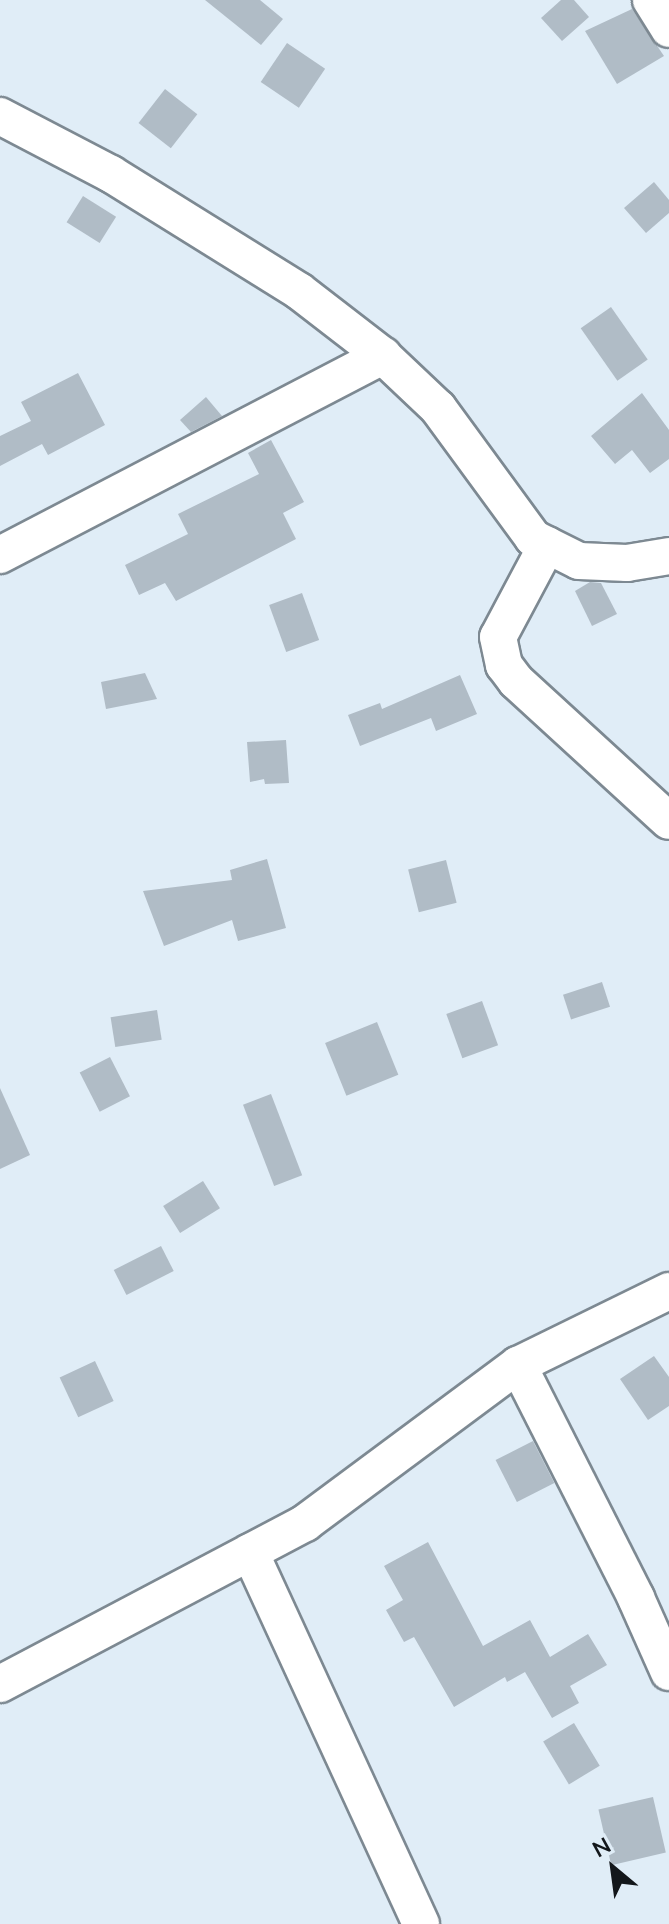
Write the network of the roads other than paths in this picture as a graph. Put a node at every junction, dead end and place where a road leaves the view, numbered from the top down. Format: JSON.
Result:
{"nodes":[{"id":1,"x":651,"y":0,"type":"edge"},
{"id":2,"x":669,"y":29,"type":"edge"},
{"id":3,"x":0,"y":116,"type":"edge"},
{"id":4,"x":383,"y":356,"type":"junction"},
{"id":5,"x":547,"y":545,"type":"junction"},
{"id":6,"x":0,"y":555,"type":"edge"},
{"id":7,"x":669,"y":556,"type":"edge"},
{"id":8,"x":669,"y":821,"type":"edge"},
{"id":9,"x":669,"y":1291,"type":"edge"},
{"id":10,"x":518,"y":1365,"type":"junction"},
{"id":11,"x":250,"y":1552,"type":"junction"},
{"id":12,"x":669,"y":1672,"type":"edge"},
{"id":13,"x":0,"y":1684,"type":"edge"},
{"id":14,"x":421,"y":1924,"type":"edge"}],
"edges":[{"from":1,"to":2,"type":"street"},
{"from":3,"to":4,"type":"street"},
{"from":4,"to":5,"type":"street"},
{"from":4,"to":6,"type":"street"},
{"from":5,"to":7,"type":"street"},
{"from":5,"to":8,"type":"street"},
{"from":9,"to":10,"type":"street"},
{"from":10,"to":11,"type":"street"},
{"from":10,"to":12,"type":"street"},
{"from":11,"to":13,"type":"street"},
{"from":11,"to":14,"type":"street"}]}
